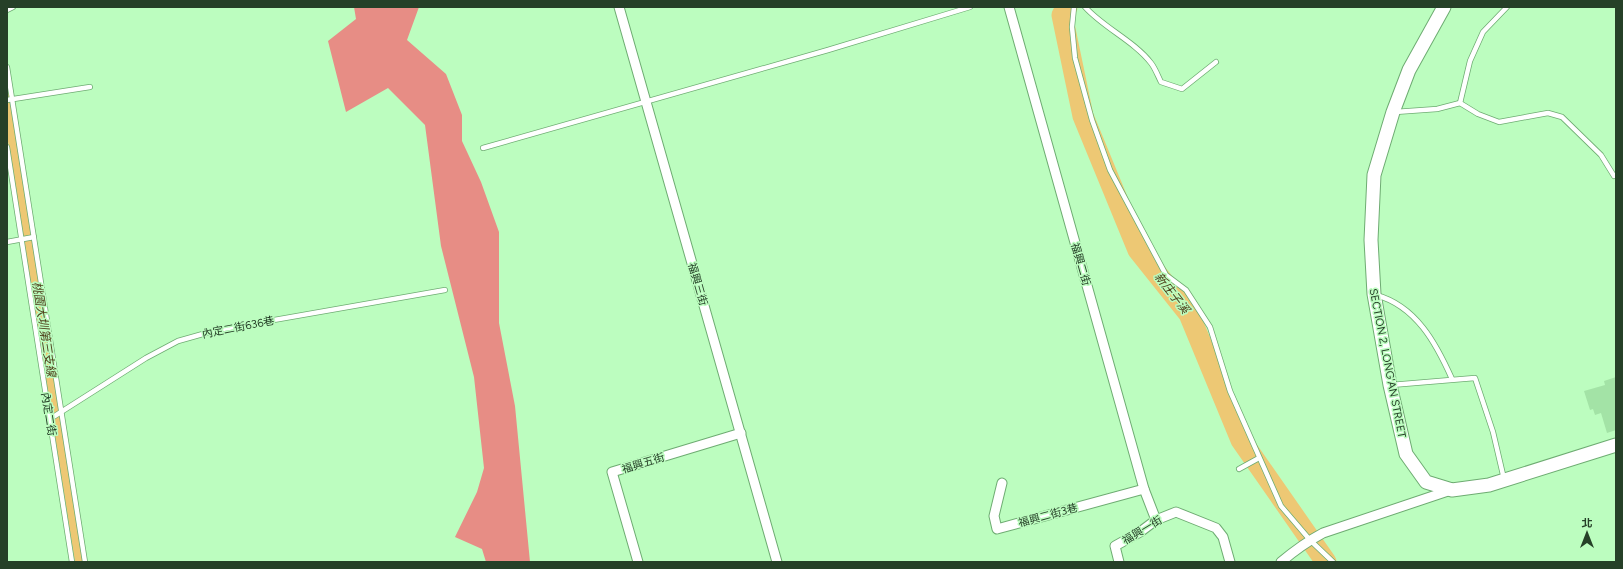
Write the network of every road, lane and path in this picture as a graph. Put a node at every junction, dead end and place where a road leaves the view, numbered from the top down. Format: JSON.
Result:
{"nodes":[{"id":1,"x":13,"y":7,"type":"edge"},
{"id":2,"x":619,"y":7,"type":"edge"},
{"id":3,"x":970,"y":7,"type":"edge"},
{"id":4,"x":1009,"y":7,"type":"edge"},
{"id":5,"x":1074,"y":7,"type":"edge"},
{"id":6,"x":1085,"y":7,"type":"edge"},
{"id":7,"x":1444,"y":7,"type":"edge"},
{"id":8,"x":1507,"y":7,"type":"edge"},
{"id":9,"x":7,"y":10,"type":"edge"},
{"id":10,"x":1216,"y":62,"type":"dead end"},
{"id":11,"x":7,"y":67,"type":"edge"},
{"id":12,"x":90,"y":87,"type":"dead end"},
{"id":13,"x":10,"y":100,"type":"edge"},
{"id":14,"x":646,"y":100,"type":"junction"},
{"id":15,"x":1460,"y":103,"type":"junction"},
{"id":16,"x":1393,"y":112,"type":"junction"},
{"id":17,"x":7,"y":147,"type":"edge"},
{"id":18,"x":483,"y":148,"type":"dead end"},
{"id":19,"x":1614,"y":176,"type":"dead end"},
{"id":20,"x":33,"y":237,"type":"junction"},
{"id":21,"x":21,"y":239,"type":"junction"},
{"id":22,"x":7,"y":242,"type":"edge"},
{"id":23,"x":445,"y":290,"type":"dead end"},
{"id":24,"x":1374,"y":294,"type":"junction"},
{"id":25,"x":1452,"y":379,"type":"junction"},
{"id":26,"x":1390,"y":386,"type":"junction"},
{"id":27,"x":61,"y":412,"type":"junction"},
{"id":28,"x":51,"y":418,"type":"junction"},
{"id":29,"x":741,"y":433,"type":"junction"},
{"id":30,"x":1616,"y":445,"type":"edge"},
{"id":31,"x":1259,"y":458,"type":"junction"},
{"id":32,"x":1239,"y":469,"type":"dead end"},
{"id":33,"x":1505,"y":480,"type":"junction"},
{"id":34,"x":1002,"y":483,"type":"dead end"},
{"id":35,"x":1144,"y":489,"type":"junction"},
{"id":36,"x":1452,"y":490,"type":"junction"},
{"id":37,"x":1156,"y":520,"type":"junction"},
{"id":38,"x":1308,"y":542,"type":"junction"},
{"id":39,"x":72,"y":562,"type":"edge"},
{"id":40,"x":85,"y":562,"type":"edge"},
{"id":41,"x":638,"y":562,"type":"edge"},
{"id":42,"x":777,"y":562,"type":"edge"},
{"id":43,"x":1120,"y":562,"type":"edge"},
{"id":44,"x":1230,"y":562,"type":"edge"},
{"id":45,"x":1281,"y":562,"type":"edge"},
{"id":46,"x":1333,"y":562,"type":"edge"}],
"edges":[{"from":1,"to":9,"type":"lane"},
{"from":2,"to":14,"type":"street","name":"福興三街"},
{"from":3,"to":14,"type":"lane"},
{"from":4,"to":35,"type":"street","name":"福興二街"},
{"from":5,"to":31,"type":"lane"},
{"from":6,"to":10,"type":"lane"},
{"from":7,"to":16,"type":"street","name":"SECTION 2, LONG'AN STREET"},
{"from":8,"to":15,"type":"lane"},
{"from":11,"to":13,"type":"lane"},
{"from":12,"to":13,"type":"lane"},
{"from":13,"to":20,"type":"lane"},
{"from":14,"to":18,"type":"lane"},
{"from":14,"to":29,"type":"street","name":"福興三街"},
{"from":15,"to":16,"type":"lane"},
{"from":15,"to":19,"type":"lane"},
{"from":16,"to":24,"type":"street","name":"SECTION 2, LONG'AN STREET"},
{"from":17,"to":21,"type":"lane","name":"內定二街"},
{"from":20,"to":21,"type":"lane"},
{"from":20,"to":27,"type":"lane"},
{"from":21,"to":22,"type":"lane"},
{"from":21,"to":28,"type":"lane","name":"內定二街"},
{"from":23,"to":27,"type":"lane","name":"內定二街636巷"},
{"from":24,"to":25,"type":"lane"},
{"from":24,"to":26,"type":"street","name":"SECTION 2, LONG'AN STREET"},
{"from":25,"to":26,"type":"lane"},
{"from":25,"to":33,"type":"lane"},
{"from":26,"to":36,"type":"street","name":"SECTION 2, LONG'AN STREET"},
{"from":27,"to":28,"type":"lane","name":"內定二街636巷"},
{"from":27,"to":40,"type":"lane"},
{"from":28,"to":39,"type":"lane","name":"內定二街"},
{"from":29,"to":41,"type":"street","name":"福興五街"},
{"from":29,"to":42,"type":"street","name":"福興三街"},
{"from":30,"to":33,"type":"street","name":"SECTION 2, LONG'AN STREET"},
{"from":31,"to":32,"type":"lane"},
{"from":31,"to":38,"type":"lane"},
{"from":33,"to":36,"type":"street","name":"SECTION 2, LONG'AN STREET"},
{"from":34,"to":35,"type":"street","name":"福興二街3巷"},
{"from":35,"to":37,"type":"street","name":"福興二街"},
{"from":36,"to":38,"type":"street"},
{"from":37,"to":43,"type":"street","name":"福興一街"},
{"from":37,"to":44,"type":"street","name":"福興一街"},
{"from":38,"to":45,"type":"street"},
{"from":38,"to":46,"type":"lane"}]}
